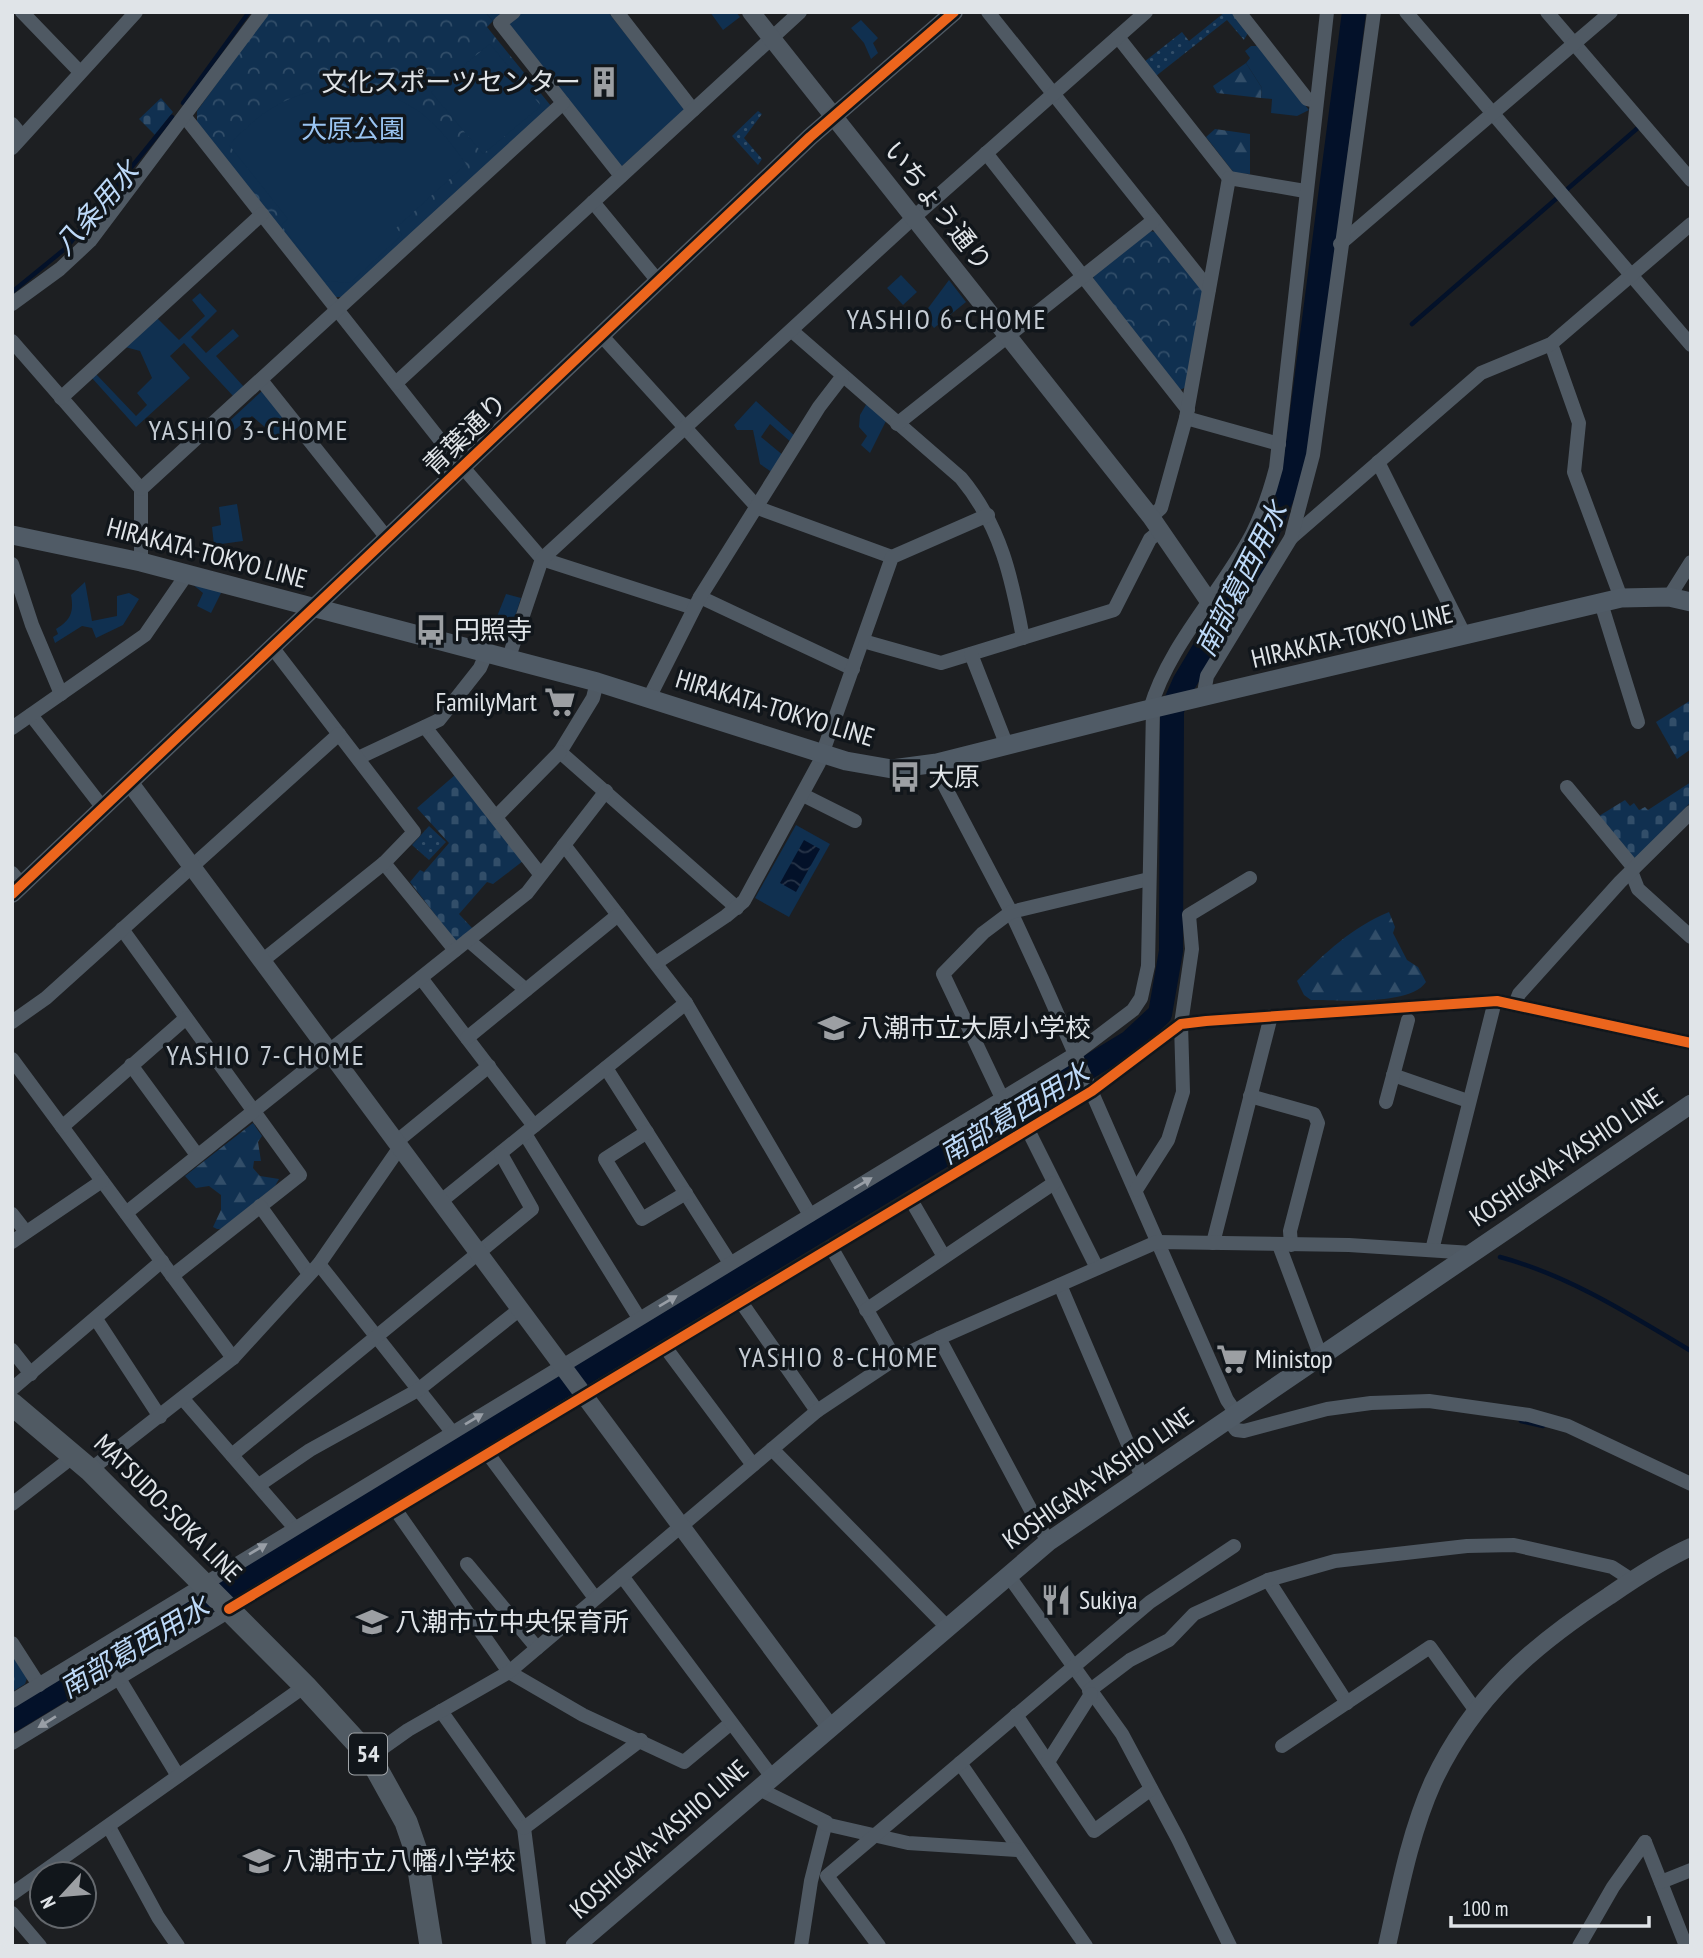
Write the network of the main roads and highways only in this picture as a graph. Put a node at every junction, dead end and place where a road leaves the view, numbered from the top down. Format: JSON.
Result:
{"nodes":[{"id":1,"x":12,"y":535,"type":"edge"},
{"id":2,"x":1691,"y":602,"type":"edge"},
{"id":3,"x":1691,"y":1104,"type":"edge"},
{"id":4,"x":12,"y":1404,"type":"edge"},
{"id":5,"x":431,"y":1946,"type":"edge"},
{"id":6,"x":575,"y":1946,"type":"edge"}],
"edges":[{"from":1,"to":2,"type":"main road","name":"HIRAKATA-TOKYO LINE"},
{"from":3,"to":6,"type":"main road","name":"KOSHIGAYA-YASHIO LINE"},
{"from":4,"to":5,"type":"main road","name":"MATSUDO-SOKA LINE","number":"54"}]}
